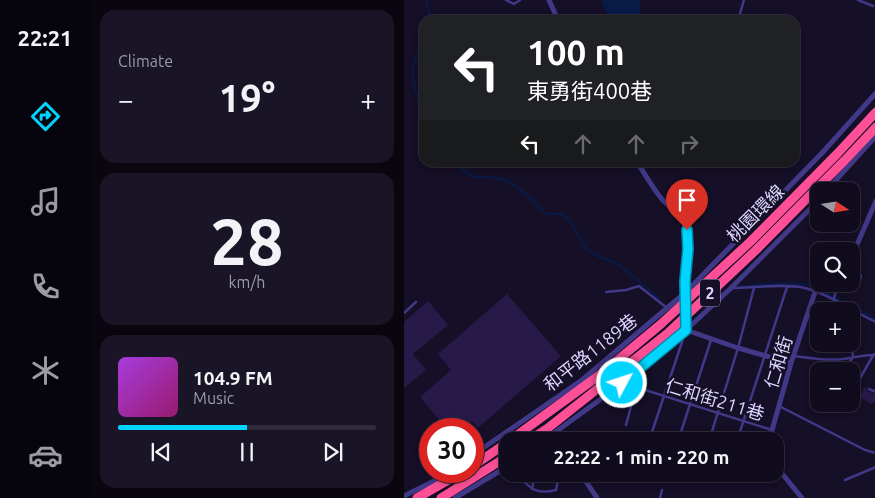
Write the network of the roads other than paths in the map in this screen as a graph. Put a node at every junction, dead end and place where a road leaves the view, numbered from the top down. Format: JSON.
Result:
{"nodes":[{"id":1,"x":506,"y":0,"type":"edge"},
{"id":2,"x":520,"y":0,"type":"edge"},
{"id":3,"x":549,"y":0,"type":"edge"},
{"id":4,"x":744,"y":0,"type":"edge"},
{"id":5,"x":858,"y":0,"type":"edge"},
{"id":6,"x":873,"y":6,"type":"dead end"},
{"id":7,"x":556,"y":15,"type":"edge"},
{"id":8,"x":740,"y":15,"type":"edge"},
{"id":9,"x":875,"y":93,"type":"edge"},
{"id":10,"x":875,"y":112,"type":"edge"},
{"id":11,"x":875,"y":127,"type":"edge"},
{"id":12,"x":875,"y":136,"type":"edge"},
{"id":13,"x":822,"y":153,"type":"junction"},
{"id":14,"x":641,"y":167,"type":"edge"},
{"id":15,"x":843,"y":172,"type":"junction"},
{"id":16,"x":834,"y":182,"type":"edge"},
{"id":17,"x":875,"y":201,"type":"edge"},
{"id":18,"x":810,"y":209,"type":"edge"},
{"id":19,"x":858,"y":242,"type":"edge"},
{"id":20,"x":861,"y":276,"type":"dead end"},
{"id":21,"x":860,"y":279,"type":"edge"},
{"id":22,"x":787,"y":287,"type":"junction"},
{"id":23,"x":730,"y":288,"type":"junction"},
{"id":24,"x":754,"y":288,"type":"junction"},
{"id":25,"x":810,"y":290,"type":"edge"},
{"id":26,"x":606,"y":292,"type":"dead end"},
{"id":27,"x":686,"y":292,"type":"junction"},
{"id":28,"x":815,"y":292,"type":"joint"},
{"id":29,"x":835,"y":292,"type":"edge"},
{"id":30,"x":834,"y":300,"type":"junction"},
{"id":31,"x":416,"y":302,"type":"dead end"},
{"id":32,"x":667,"y":308,"type":"junction"},
{"id":33,"x":404,"y":313,"type":"edge"},
{"id":34,"x":875,"y":322,"type":"edge"},
{"id":35,"x":686,"y":330,"type":"junction"},
{"id":36,"x":711,"y":340,"type":"junction"},
{"id":37,"x":738,"y":348,"type":"junction"},
{"id":38,"x":852,"y":352,"type":"edge"},
{"id":39,"x":875,"y":354,"type":"edge"},
{"id":40,"x":764,"y":356,"type":"junction"},
{"id":41,"x":794,"y":356,"type":"junction"},
{"id":42,"x":853,"y":357,"type":"junction"},
{"id":43,"x":850,"y":362,"type":"edge"},
{"id":44,"x":791,"y":363,"type":"junction"},
{"id":45,"x":601,"y":364,"type":"junction"},
{"id":46,"x":860,"y":379,"type":"edge"},
{"id":47,"x":622,"y":383,"type":"junction"},
{"id":48,"x":636,"y":388,"type":"junction"},
{"id":49,"x":869,"y":389,"type":"dead end"},
{"id":50,"x":875,"y":392,"type":"edge"},
{"id":51,"x":663,"y":396,"type":"junction"},
{"id":52,"x":690,"y":405,"type":"junction"},
{"id":53,"x":779,"y":406,"type":"junction"},
{"id":54,"x":717,"y":413,"type":"junction"},
{"id":55,"x":743,"y":421,"type":"junction"},
{"id":56,"x":626,"y":426,"type":"dead end"},
{"id":57,"x":772,"y":430,"type":"joint"},
{"id":58,"x":523,"y":432,"type":"edge"},
{"id":59,"x":541,"y":432,"type":"edge"},
{"id":60,"x":555,"y":432,"type":"edge"},
{"id":61,"x":652,"y":432,"type":"edge"},
{"id":62,"x":681,"y":432,"type":"edge"},
{"id":63,"x":711,"y":432,"type":"edge"},
{"id":64,"x":740,"y":432,"type":"edge"},
{"id":65,"x":484,"y":447,"type":"edge"},
{"id":66,"x":499,"y":449,"type":"edge"},
{"id":67,"x":875,"y":453,"type":"edge"},
{"id":68,"x":484,"y":459,"type":"edge"},
{"id":69,"x":499,"y":462,"type":"edge"},
{"id":70,"x":875,"y":467,"type":"edge"},
{"id":71,"x":499,"y":471,"type":"edge"},
{"id":72,"x":784,"y":476,"type":"edge"},
{"id":73,"x":845,"y":480,"type":"dead end"},
{"id":74,"x":525,"y":482,"type":"edge"},
{"id":75,"x":533,"y":482,"type":"edge"},
{"id":76,"x":558,"y":482,"type":"edge"},
{"id":77,"x":587,"y":482,"type":"edge"},
{"id":78,"x":430,"y":483,"type":"edge"},
{"id":79,"x":443,"y":483,"type":"edge"},
{"id":80,"x":532,"y":489,"type":"junction"},
{"id":81,"x":662,"y":490,"type":"dead end"},
{"id":82,"x":404,"y":496,"type":"edge"},
{"id":83,"x":417,"y":498,"type":"edge"},
{"id":84,"x":441,"y":498,"type":"edge"},
{"id":85,"x":455,"y":498,"type":"edge"},
{"id":86,"x":597,"y":498,"type":"edge"},
{"id":87,"x":660,"y":498,"type":"edge"},
{"id":88,"x":802,"y":498,"type":"edge"}],
"edges":[{"from":1,"to":2,"type":"lane"},
{"from":3,"to":7,"type":"street"},
{"from":4,"to":8,"type":"lane"},
{"from":5,"to":6,"type":"lane"},
{"from":9,"to":13,"type":"street"},
{"from":10,"to":58,"type":"highway","name":"桃園環線","number":"2","bridge":true},
{"from":11,"to":59,"type":"highway","name":"桃園環線","number":"2","bridge":true},
{"from":12,"to":15,"type":"street"},
{"from":13,"to":15,"type":"street"},
{"from":13,"to":27,"type":"street"},
{"from":14,"to":27,"type":"street"},
{"from":15,"to":16,"type":"street"},
{"from":17,"to":19,"type":"street"},
{"from":18,"to":23,"type":"street"},
{"from":20,"to":21,"type":"lane"},
{"from":22,"to":24,"type":"lane"},
{"from":22,"to":25,"type":"lane"},
{"from":22,"to":40,"type":"lane"},
{"from":23,"to":24,"type":"lane"},
{"from":23,"to":35,"type":"street"},
{"from":24,"to":37,"type":"lane"},
{"from":26,"to":32,"type":"lane","name":"和平路1189巷"},
{"from":27,"to":32,"type":"street"},
{"from":27,"to":35,"type":"street"},
{"from":28,"to":30,"type":"lane"},
{"from":28,"to":41,"type":"street","name":"仁和街"},
{"from":29,"to":30,"type":"lane"},
{"from":30,"to":34,"type":"lane"},
{"from":31,"to":33,"type":"lane"},
{"from":32,"to":35,"type":"lane"},
{"from":32,"to":45,"type":"street","name":"和平路1189巷"},
{"from":35,"to":36,"type":"street"},
{"from":35,"to":47,"type":"street"},
{"from":35,"to":51,"type":"lane"},
{"from":36,"to":37,"type":"street"},
{"from":36,"to":52,"type":"lane"},
{"from":37,"to":40,"type":"street"},
{"from":37,"to":54,"type":"lane"},
{"from":38,"to":42,"type":"lane"},
{"from":39,"to":42,"type":"lane"},
{"from":39,"to":46,"type":"lane"},
{"from":40,"to":44,"type":"street"},
{"from":40,"to":55,"type":"lane"},
{"from":41,"to":42,"type":"lane"},
{"from":41,"to":44,"type":"street","name":"仁和街"},
{"from":42,"to":43,"type":"lane"},
{"from":44,"to":53,"type":"street","name":"仁和街"},
{"from":45,"to":47,"type":"street"},
{"from":45,"to":65,"type":"street","name":"和平路1189巷"},
{"from":47,"to":48,"type":"lane","name":"仁和街211巷"},
{"from":47,"to":60,"type":"street"},
{"from":48,"to":51,"type":"lane","name":"仁和街211巷"},
{"from":48,"to":56,"type":"lane"},
{"from":49,"to":50,"type":"lane"},
{"from":51,"to":52,"type":"lane","name":"仁和街211巷"},
{"from":51,"to":61,"type":"lane"},
{"from":52,"to":54,"type":"lane","name":"仁和街211巷"},
{"from":52,"to":62,"type":"lane"},
{"from":53,"to":57,"type":"street","name":"仁和街"},
{"from":53,"to":67,"type":"lane"},
{"from":54,"to":55,"type":"lane","name":"仁和街211巷"},
{"from":54,"to":63,"type":"lane"},
{"from":55,"to":57,"type":"lane","name":"仁和街211巷"},
{"from":55,"to":64,"type":"lane"},
{"from":66,"to":68,"type":"highway","name":"桃園環線","number":"2"},
{"from":69,"to":84,"type":"highway"},
{"from":70,"to":73,"type":"lane"},
{"from":71,"to":85,"type":"street"},
{"from":72,"to":88,"type":"street"},
{"from":74,"to":80,"type":"lane"},
{"from":75,"to":80,"type":"lane"},
{"from":76,"to":80,"type":"lane"},
{"from":77,"to":86,"type":"street"},
{"from":78,"to":82,"type":"street"},
{"from":79,"to":83,"type":"highway"},
{"from":81,"to":87,"type":"lane"}]}
